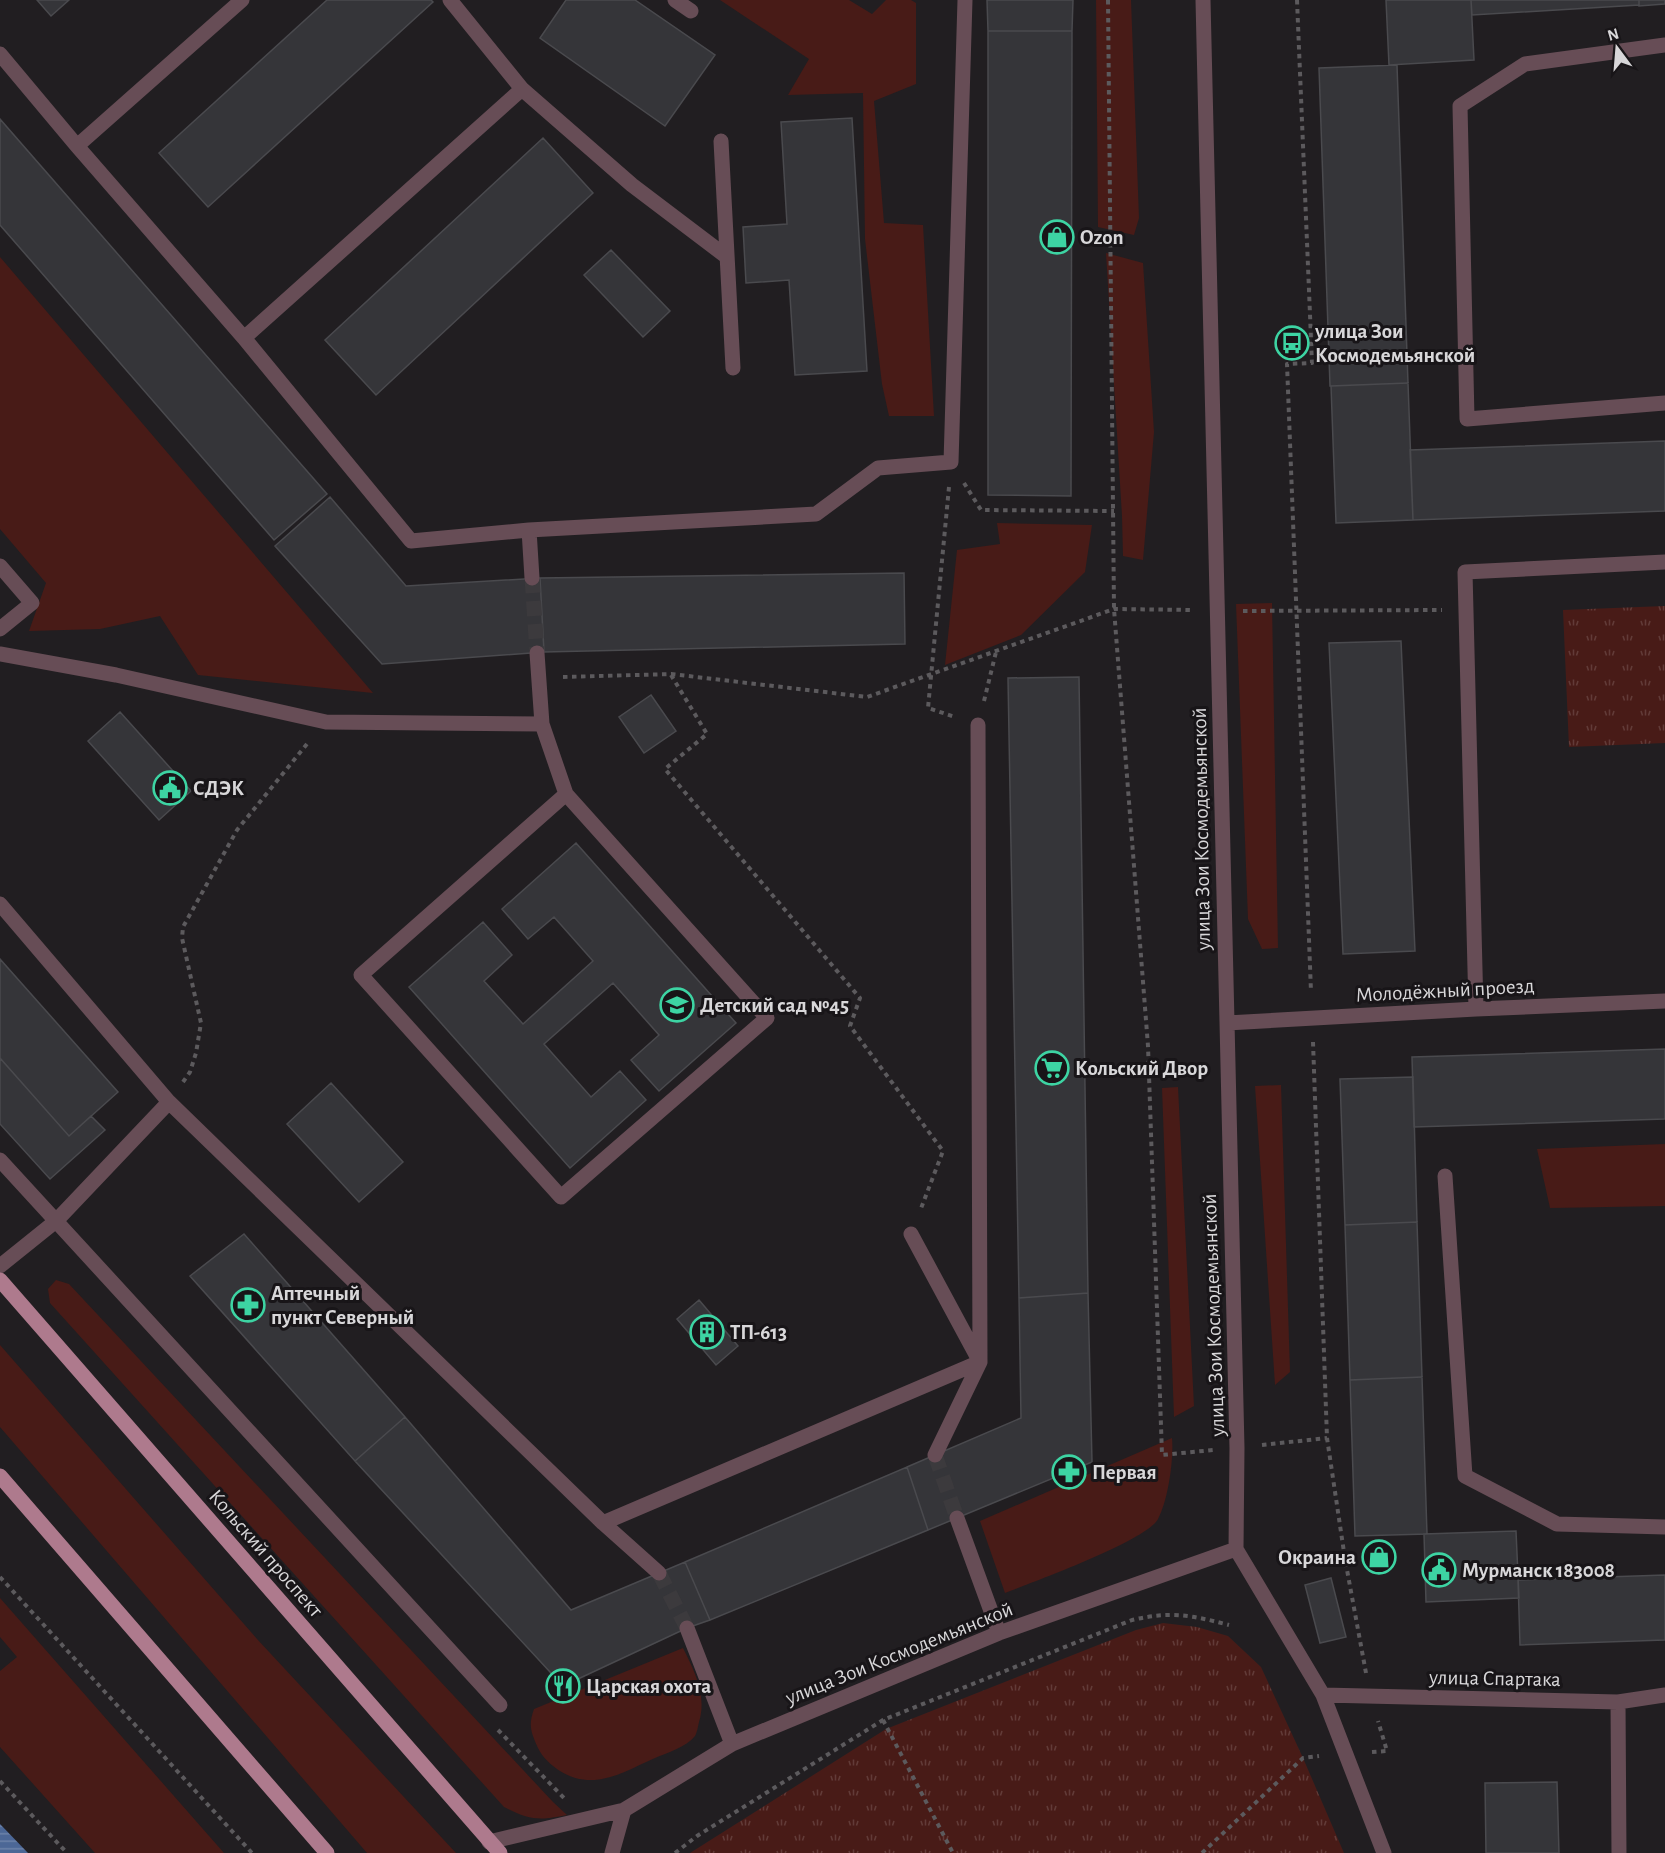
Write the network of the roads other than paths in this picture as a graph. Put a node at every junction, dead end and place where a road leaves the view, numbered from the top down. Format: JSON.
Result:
{"nodes":[{"id":1,"x":242,"y":0,"type":"edge"},
{"id":2,"x":450,"y":0,"type":"edge"},
{"id":3,"x":675,"y":0,"type":"edge"},
{"id":4,"x":965,"y":0,"type":"edge"},
{"id":5,"x":1203,"y":0,"type":"edge"},
{"id":6,"x":691,"y":11,"type":"dead end"},
{"id":7,"x":1665,"y":45,"type":"edge"},
{"id":8,"x":0,"y":54,"type":"edge"},
{"id":9,"x":522,"y":89,"type":"junction"},
{"id":10,"x":721,"y":141,"type":"dead end"},
{"id":11,"x":77,"y":146,"type":"junction"},
{"id":12,"x":727,"y":257,"type":"junction"},
{"id":13,"x":244,"y":338,"type":"junction"},
{"id":14,"x":733,"y":368,"type":"dead end"},
{"id":15,"x":1665,"y":403,"type":"edge"},
{"id":16,"x":529,"y":530,"type":"junction"},
{"id":17,"x":1665,"y":562,"type":"edge"},
{"id":18,"x":0,"y":566,"type":"edge"},
{"id":19,"x":532,"y":578,"type":"tunnel mouth"},
{"id":20,"x":0,"y":629,"type":"edge"},
{"id":21,"x":537,"y":652,"type":"tunnel mouth"},
{"id":22,"x":0,"y":654,"type":"edge"},
{"id":23,"x":542,"y":724,"type":"junction"},
{"id":24,"x":978,"y":724,"type":"road end"},
{"id":25,"x":566,"y":794,"type":"junction"},
{"id":26,"x":0,"y":904,"type":"edge"},
{"id":27,"x":1665,"y":1001,"type":"edge"},
{"id":28,"x":1476,"y":1009,"type":"junction"},
{"id":29,"x":1227,"y":1023,"type":"junction"},
{"id":30,"x":169,"y":1102,"type":"junction"},
{"id":31,"x":0,"y":1160,"type":"edge"},
{"id":32,"x":1445,"y":1176,"type":"dead end"},
{"id":33,"x":56,"y":1221,"type":"junction"},
{"id":34,"x":912,"y":1234,"type":"road end"},
{"id":35,"x":0,"y":1266,"type":"edge"},
{"id":36,"x":0,"y":1280,"type":"edge"},
{"id":37,"x":980,"y":1362,"type":"junction"},
{"id":38,"x":935,"y":1455,"type":"dead end"},
{"id":39,"x":0,"y":1476,"type":"edge"},
{"id":40,"x":957,"y":1518,"type":"tunnel mouth"},
{"id":41,"x":603,"y":1523,"type":"junction"},
{"id":42,"x":1665,"y":1527,"type":"edge"},
{"id":43,"x":1236,"y":1549,"type":"junction"},
{"id":44,"x":659,"y":1573,"type":"tunnel mouth"},
{"id":45,"x":687,"y":1628,"type":"tunnel mouth"},
{"id":46,"x":999,"y":1633,"type":"junction"},
{"id":47,"x":1323,"y":1695,"type":"junction"},
{"id":48,"x":1665,"y":1695,"type":"edge"},
{"id":49,"x":1618,"y":1702,"type":"junction"},
{"id":50,"x":500,"y":1705,"type":"dead end"},
{"id":51,"x":732,"y":1744,"type":"junction"},
{"id":52,"x":624,"y":1810,"type":"junction"},
{"id":53,"x":495,"y":1847,"type":"edge"},
{"id":54,"x":327,"y":1853,"type":"edge"},
{"id":55,"x":612,"y":1853,"type":"edge"},
{"id":56,"x":1384,"y":1853,"type":"edge"},
{"id":57,"x":1618,"y":1853,"type":"edge"}],
"edges":[{"from":1,"to":11,"type":"street"},
{"from":2,"to":9,"type":"street"},
{"from":3,"to":6,"type":"street"},
{"from":4,"to":16,"type":"street"},
{"from":5,"to":29,"type":"street","name":"улица Зои Космодемьянской"},
{"from":7,"to":15,"type":"street"},
{"from":8,"to":11,"type":"street"},
{"from":9,"to":12,"type":"street"},
{"from":9,"to":13,"type":"street"},
{"from":10,"to":12,"type":"street"},
{"from":11,"to":13,"type":"street"},
{"from":12,"to":14,"type":"street"},
{"from":13,"to":16,"type":"street"},
{"from":16,"to":19,"type":"street"},
{"from":17,"to":28,"type":"street"},
{"from":18,"to":20,"type":"street"},
{"from":21,"to":23,"type":"street"},
{"from":22,"to":23,"type":"street"},
{"from":23,"to":25,"type":"street"},
{"from":24,"to":37,"type":"street"},
{"from":25,"to":25,"type":"street"},
{"from":26,"to":30,"type":"street"},
{"from":27,"to":28,"type":"street","name":"Молодёжный проезд"},
{"from":28,"to":29,"type":"street","name":"Молодёжный проезд"},
{"from":29,"to":43,"type":"street","name":"улица Зои Космодемьянской"},
{"from":30,"to":33,"type":"street"},
{"from":30,"to":41,"type":"street"},
{"from":31,"to":33,"type":"street"},
{"from":32,"to":42,"type":"street"},
{"from":33,"to":35,"type":"street"},
{"from":33,"to":50,"type":"street"},
{"from":34,"to":37,"type":"street"},
{"from":36,"to":53,"type":"main road","name":"Кольский проспект"},
{"from":37,"to":38,"type":"street"},
{"from":37,"to":41,"type":"street"},
{"from":39,"to":54,"type":"main road"},
{"from":40,"to":46,"type":"street"},
{"from":41,"to":44,"type":"street"},
{"from":43,"to":46,"type":"street","name":"улица Зои Космодемьянской"},
{"from":43,"to":47,"type":"street"},
{"from":45,"to":51,"type":"street"},
{"from":46,"to":51,"type":"street","name":"улица Зои Космодемьянской"},
{"from":47,"to":49,"type":"street","name":"улица Спартака"},
{"from":47,"to":56,"type":"street"},
{"from":48,"to":49,"type":"street","name":"улица Спартака"},
{"from":49,"to":57,"type":"street"},
{"from":51,"to":52,"type":"street","name":"улица Зои Космодемьянской"},
{"from":52,"to":53,"type":"street","name":"улица Зои Космодемьянской"},
{"from":52,"to":55,"type":"street"}]}
